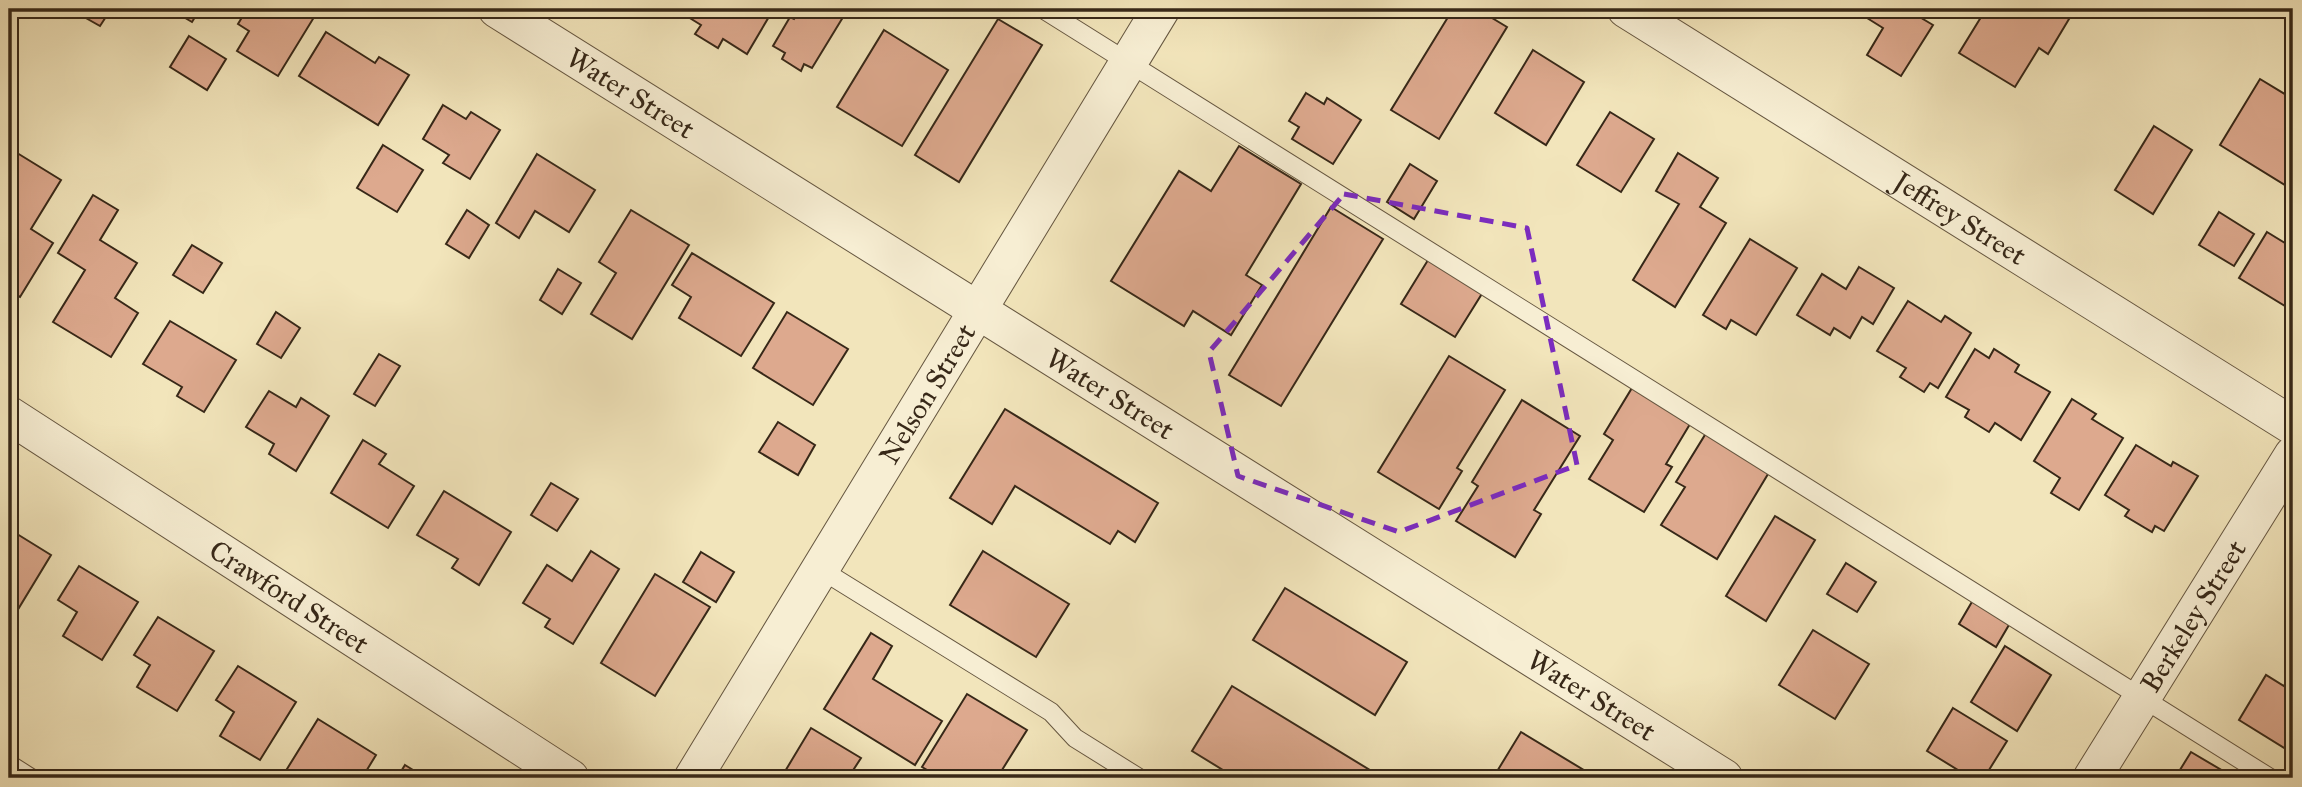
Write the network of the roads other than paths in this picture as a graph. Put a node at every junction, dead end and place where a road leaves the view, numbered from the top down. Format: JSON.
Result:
{"nodes":[{"id":1,"x":497,"y":9,"type":"edge"},
{"id":2,"x":1043,"y":9,"type":"edge"},
{"id":3,"x":1161,"y":9,"type":"edge"},
{"id":4,"x":1626,"y":9,"type":"edge"},
{"id":5,"x":1129,"y":62,"type":"junction"},
{"id":6,"x":978,"y":309,"type":"junction"},
{"id":7,"x":9,"y":415,"type":"edge"},
{"id":8,"x":2293,"y":426,"type":"edge"},
{"id":9,"x":2293,"y":455,"type":"edge"},
{"id":10,"x":820,"y":569,"type":"junction"},
{"id":11,"x":2143,"y":697,"type":"junction"},
{"id":12,"x":9,"y":764,"type":"edge"},
{"id":13,"x":31,"y":778,"type":"edge"},
{"id":14,"x":570,"y":778,"type":"edge"},
{"id":15,"x":693,"y":778,"type":"edge"},
{"id":16,"x":1139,"y":778,"type":"edge"},
{"id":17,"x":1724,"y":778,"type":"edge"},
{"id":18,"x":2092,"y":778,"type":"edge"},
{"id":19,"x":2270,"y":778,"type":"edge"}],
"edges":[{"from":1,"to":6,"type":"street","name":"Water Street"},
{"from":2,"to":5,"type":"lane"},
{"from":3,"to":5,"type":"street","name":"Nelson Street"},
{"from":4,"to":8,"type":"street","name":"Jeffrey Street"},
{"from":5,"to":6,"type":"street","name":"Nelson Street"},
{"from":5,"to":11,"type":"lane"},
{"from":6,"to":10,"type":"street","name":"Nelson Street"},
{"from":6,"to":17,"type":"street","name":"Water Street"},
{"from":7,"to":14,"type":"street","name":"Crawford Street"},
{"from":9,"to":11,"type":"street","name":"Berkeley Street"},
{"from":10,"to":15,"type":"street","name":"Nelson Street"},
{"from":10,"to":16,"type":"lane"},
{"from":11,"to":18,"type":"street","name":"Berkeley Street"},
{"from":11,"to":19,"type":"lane"},
{"from":12,"to":13,"type":"lane"}]}
